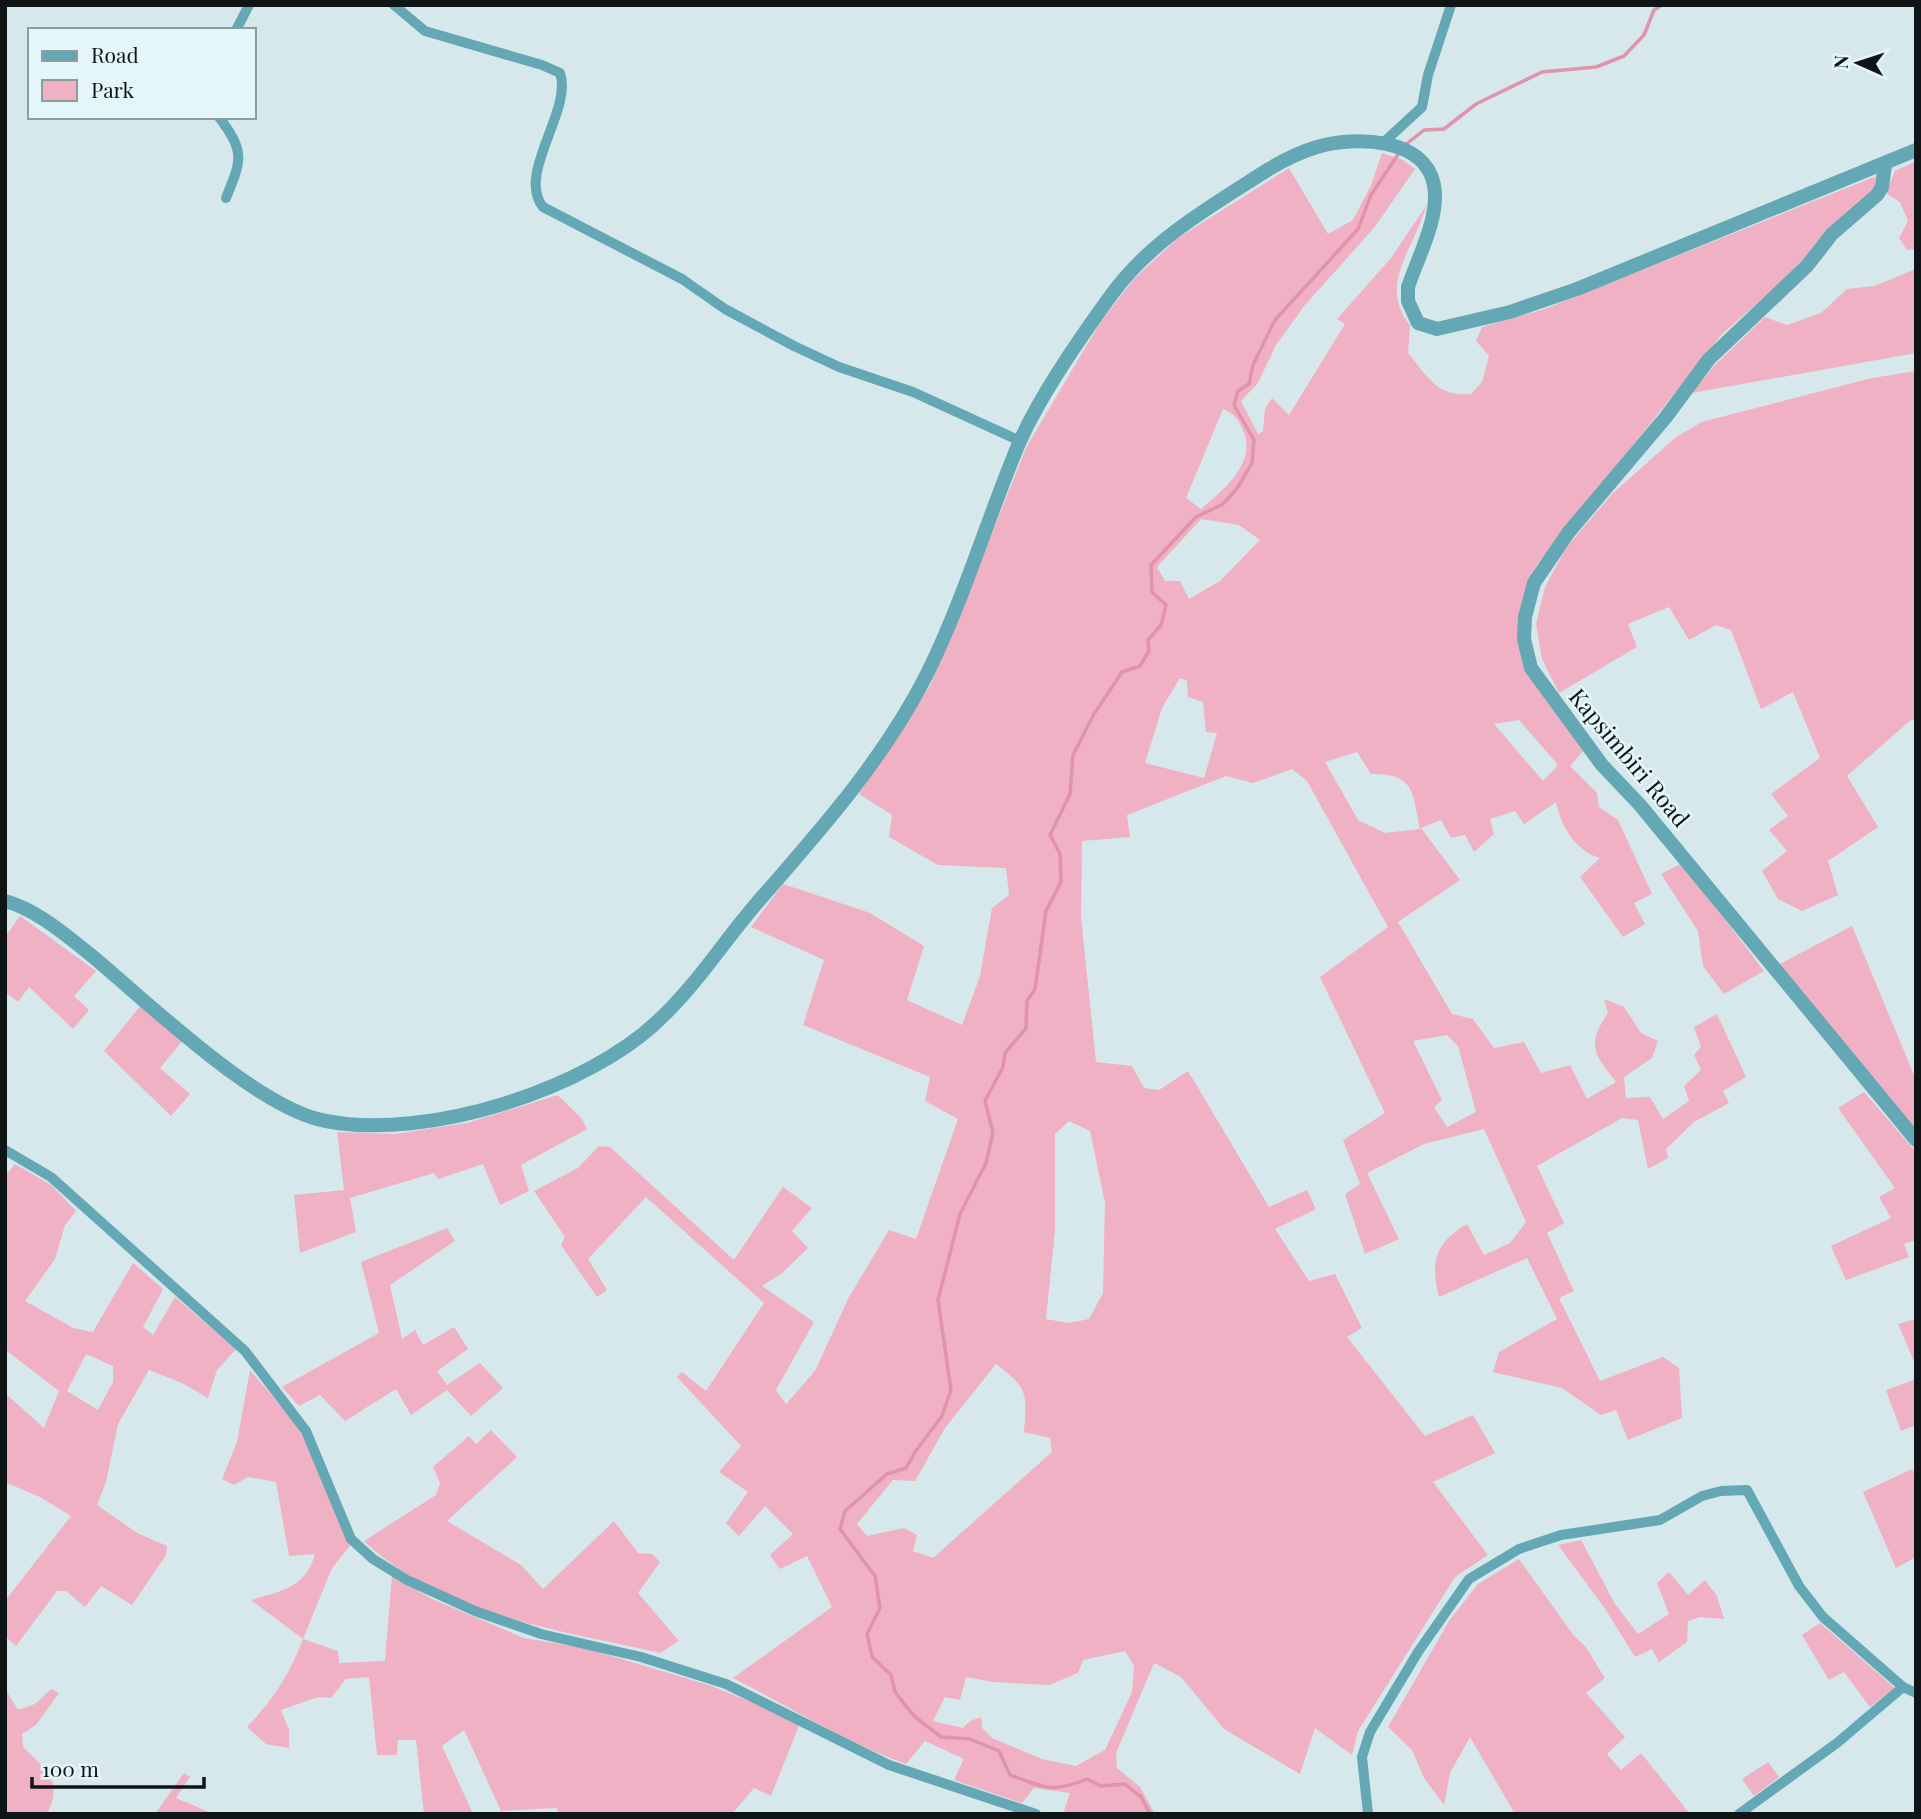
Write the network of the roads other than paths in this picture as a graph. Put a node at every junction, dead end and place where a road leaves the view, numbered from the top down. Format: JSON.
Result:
{"nodes":[{"id":1,"x":249,"y":5,"type":"edge"},
{"id":2,"x":394,"y":5,"type":"edge"},
{"id":3,"x":1451,"y":5,"type":"edge"},
{"id":4,"x":237,"y":28,"type":"edge"},
{"id":5,"x":221,"y":119,"type":"edge"},
{"id":6,"x":1394,"y":147,"type":"junction"},
{"id":7,"x":1916,"y":150,"type":"edge"},
{"id":8,"x":1885,"y":165,"type":"junction"},
{"id":9,"x":226,"y":198,"type":"dead end"},
{"id":10,"x":1020,"y":441,"type":"junction"},
{"id":11,"x":5,"y":901,"type":"edge"},
{"id":12,"x":1916,"y":1140,"type":"edge"},
{"id":13,"x":5,"y":1150,"type":"edge"},
{"id":14,"x":1903,"y":1687,"type":"junction"},
{"id":15,"x":1916,"y":1693,"type":"edge"},
{"id":16,"x":1036,"y":1814,"type":"edge"},
{"id":17,"x":1368,"y":1814,"type":"edge"},
{"id":18,"x":1739,"y":1814,"type":"edge"}],
"edges":[{"from":1,"to":4,"type":"street"},
{"from":2,"to":10,"type":"street"},
{"from":3,"to":6,"type":"street"},
{"from":5,"to":9,"type":"street"},
{"from":6,"to":8,"type":"street"},
{"from":6,"to":10,"type":"street"},
{"from":7,"to":8,"type":"street"},
{"from":8,"to":12,"type":"street","name":"Kapsimbiri Road"},
{"from":10,"to":11,"type":"street"},
{"from":13,"to":16,"type":"street"},
{"from":14,"to":15,"type":"street"},
{"from":14,"to":17,"type":"street"},
{"from":14,"to":18,"type":"street"}]}
